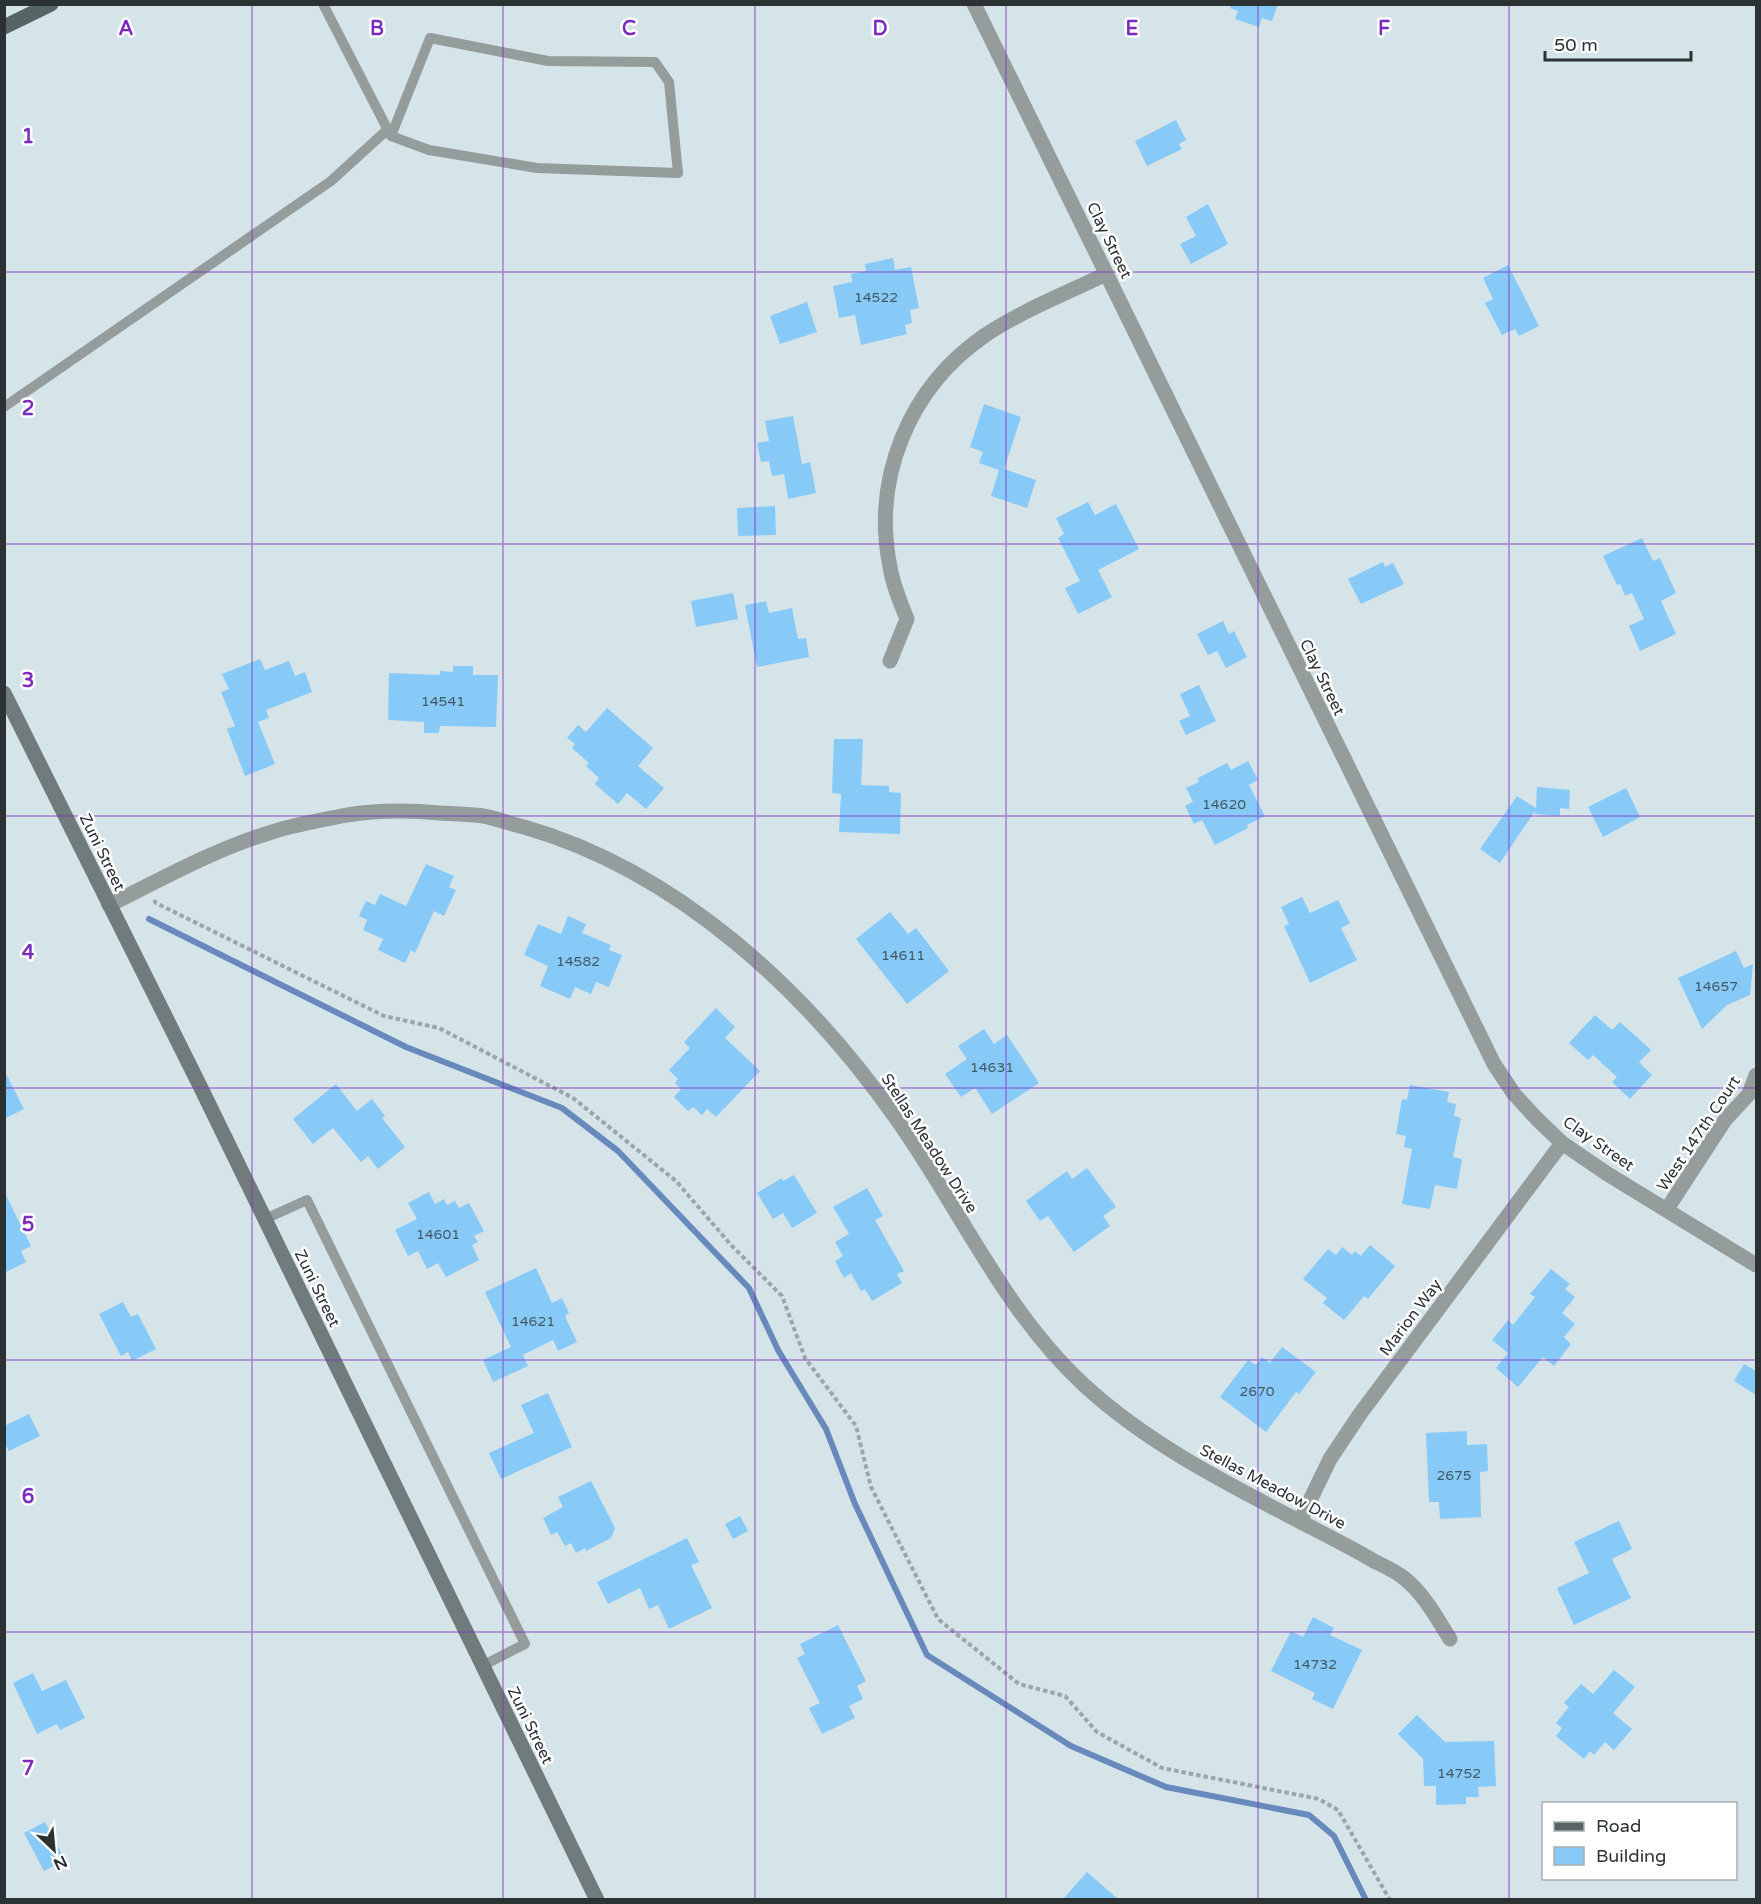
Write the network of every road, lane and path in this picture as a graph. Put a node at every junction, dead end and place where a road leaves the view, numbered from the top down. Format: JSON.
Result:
{"nodes":[{"id":1,"x":51,"y":4,"type":"edge"},
{"id":2,"x":323,"y":4,"type":"edge"},
{"id":3,"x":974,"y":4,"type":"edge"},
{"id":4,"x":4,"y":27,"type":"edge"},
{"id":5,"x":389,"y":133,"type":"junction"},
{"id":6,"x":1106,"y":274,"type":"junction"},
{"id":7,"x":4,"y":407,"type":"edge"},
{"id":8,"x":890,"y":661,"type":"dead end"},
{"id":9,"x":4,"y":693,"type":"edge"},
{"id":10,"x":147,"y":887,"type":"junction"},
{"id":11,"x":109,"y":905,"type":"junction"},
{"id":12,"x":1756,"y":1076,"type":"edge"},
{"id":13,"x":1562,"y":1143,"type":"junction"},
{"id":14,"x":1668,"y":1209,"type":"junction"},
{"id":15,"x":265,"y":1219,"type":"junction"},
{"id":16,"x":1756,"y":1265,"type":"edge"},
{"id":17,"x":1300,"y":1521,"type":"junction"},
{"id":18,"x":1449,"y":1639,"type":"dead end"},
{"id":19,"x":483,"y":1666,"type":"junction"},
{"id":20,"x":597,"y":1899,"type":"edge"},
{"id":21,"x":1390,"y":1899,"type":"edge"}],
"edges":[{"from":1,"to":4,"type":"main road"},
{"from":2,"to":5,"type":"lane"},
{"from":3,"to":6,"type":"street","name":"Clay Street"},
{"from":5,"to":5,"type":"lane"},
{"from":5,"to":7,"type":"lane"},
{"from":6,"to":8,"type":"street"},
{"from":6,"to":13,"type":"street","name":"Clay Street"},
{"from":9,"to":11,"type":"street","name":"Zuni Street"},
{"from":10,"to":11,"type":"street","name":"Stellas Meadow Drive"},
{"from":10,"to":17,"type":"street","name":"Stellas Meadow Drive"},
{"from":10,"to":21,"type":"path"},
{"from":11,"to":15,"type":"street","name":"Zuni Street"},
{"from":12,"to":14,"type":"street","name":"West 147th Court"},
{"from":13,"to":14,"type":"street","name":"Clay Street"},
{"from":13,"to":17,"type":"street","name":"Marion Way"},
{"from":14,"to":16,"type":"street","name":"Clay Street"},
{"from":15,"to":19,"type":"street","name":"Zuni Street"},
{"from":15,"to":19,"type":"lane"},
{"from":17,"to":18,"type":"street","name":"Stellas Meadow Drive"},
{"from":19,"to":20,"type":"street","name":"Zuni Street"}]}
